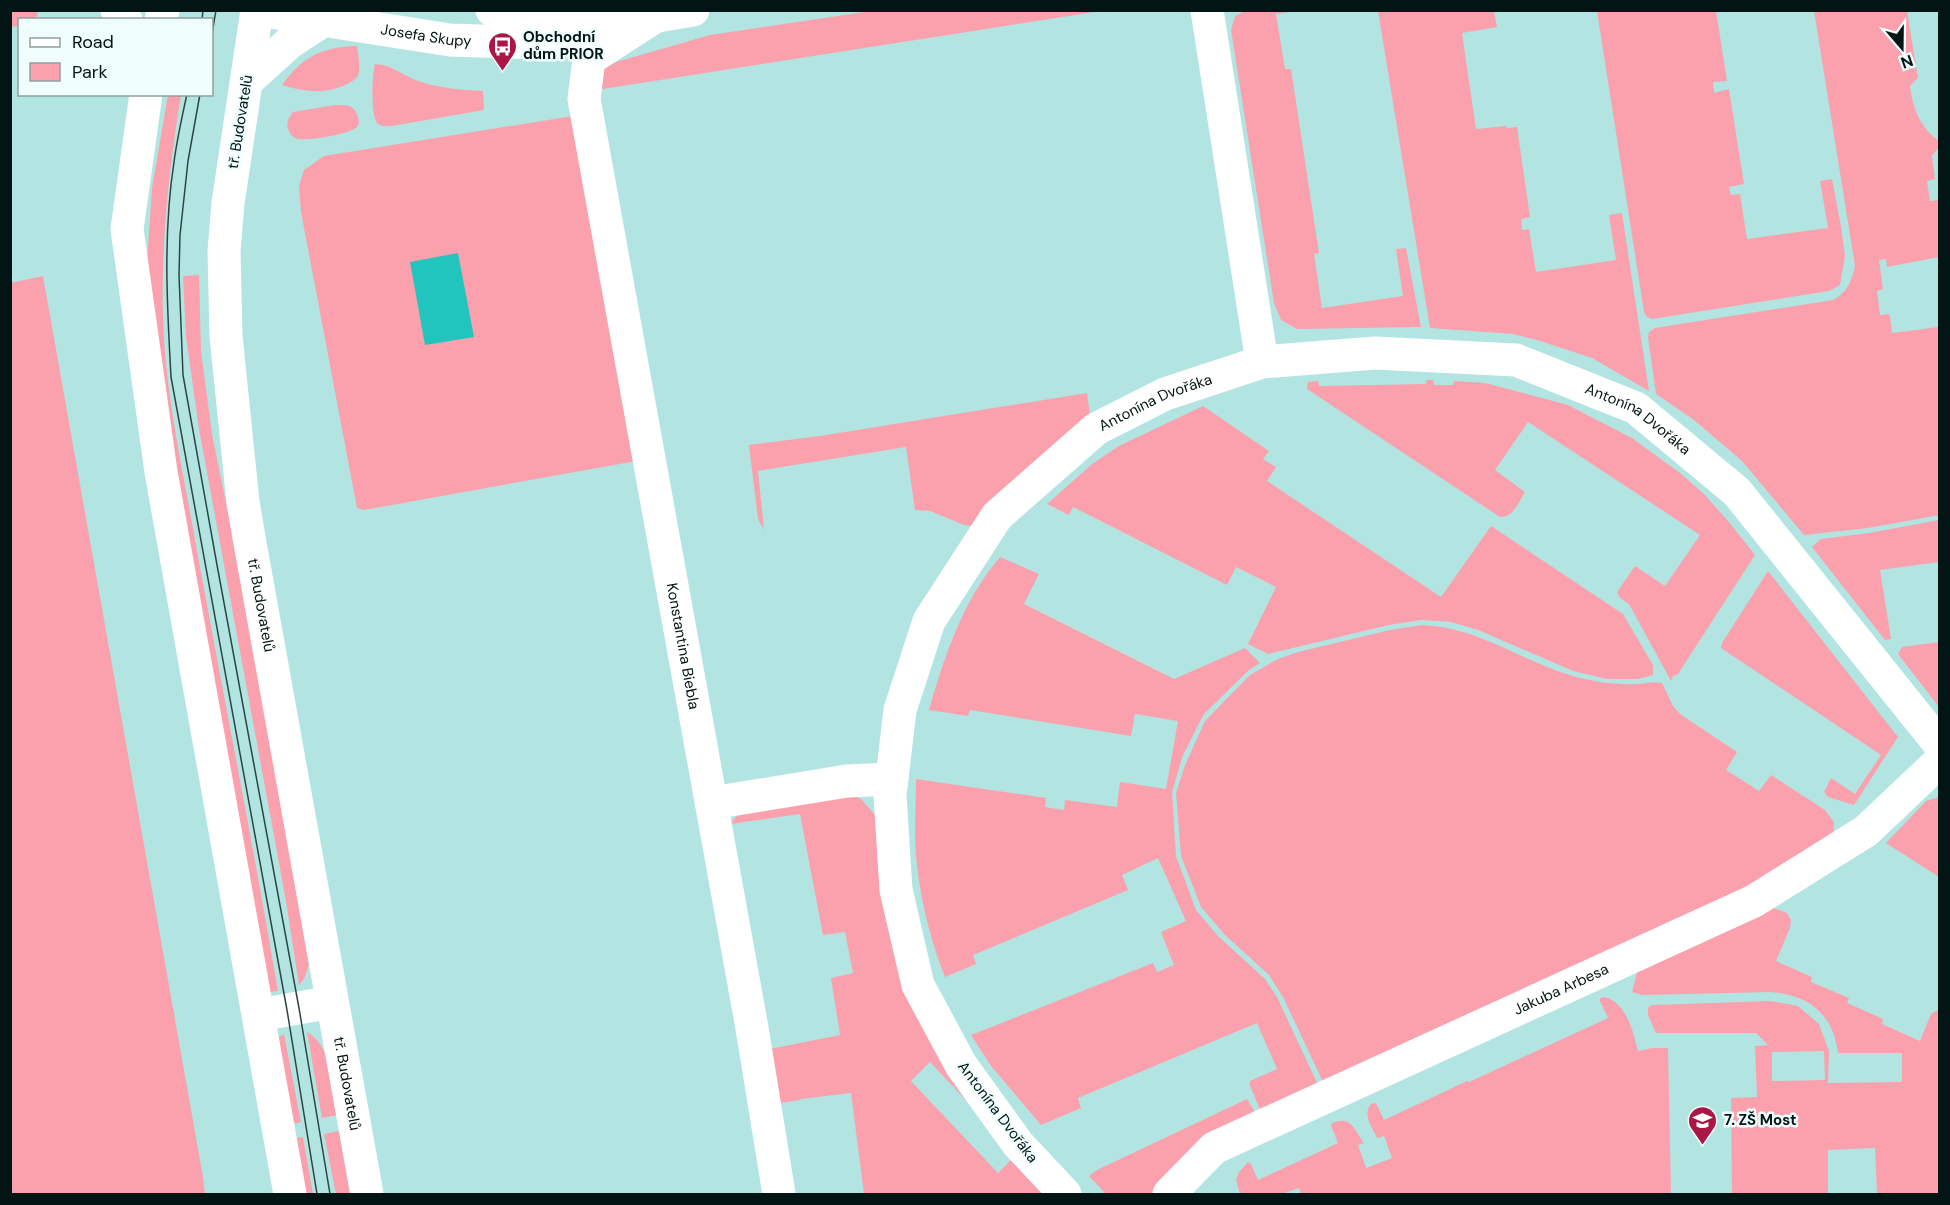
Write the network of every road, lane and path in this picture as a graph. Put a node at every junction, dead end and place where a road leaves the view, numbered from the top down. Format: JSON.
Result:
{"nodes":[{"id":1,"x":257,"y":10,"type":"edge"},
{"id":2,"x":492,"y":10,"type":"edge"},
{"id":3,"x":693,"y":10,"type":"edge"},
{"id":4,"x":1207,"y":10,"type":"edge"},
{"id":5,"x":642,"y":19,"type":"junction"},
{"id":6,"x":324,"y":20,"type":"junction"},
{"id":7,"x":247,"y":81,"type":"junction"},
{"id":8,"x":146,"y":96,"type":"edge"},
{"id":9,"x":1262,"y":362,"type":"junction"},
{"id":10,"x":1940,"y":745,"type":"edge"},
{"id":11,"x":1940,"y":761,"type":"edge"},
{"id":12,"x":892,"y":779,"type":"junction"},
{"id":13,"x":712,"y":803,"type":"junction"},
{"id":14,"x":332,"y":1002,"type":"junction"},
{"id":15,"x":259,"y":1015,"type":"junction"},
{"id":16,"x":291,"y":1194,"type":"edge"},
{"id":17,"x":367,"y":1194,"type":"edge"},
{"id":18,"x":779,"y":1194,"type":"edge"},
{"id":19,"x":1065,"y":1194,"type":"edge"},
{"id":20,"x":1169,"y":1194,"type":"edge"}],
"edges":[{"from":1,"to":6,"type":"street","name":"Josefa Skupy"},
{"from":1,"to":7,"type":"street","name":"tř. Budovatelů"},
{"from":2,"to":5,"type":"street","name":"Josefa Skupy"},
{"from":3,"to":5,"type":"street","name":"Josefa Skupy"},
{"from":4,"to":9,"type":"street"},
{"from":5,"to":6,"type":"street","name":"Josefa Skupy"},
{"from":5,"to":13,"type":"street","name":"Konstantina Biebla"},
{"from":6,"to":7,"type":"street"},
{"from":7,"to":14,"type":"street","name":"tř. Budovatelů"},
{"from":8,"to":15,"type":"street"},
{"from":9,"to":10,"type":"street","name":"Antonína Dvořáka"},
{"from":9,"to":12,"type":"street","name":"Antonína Dvořáka"},
{"from":11,"to":20,"type":"street","name":"Jakuba Arbesa"},
{"from":12,"to":13,"type":"street"},
{"from":12,"to":19,"type":"street","name":"Antonína Dvořáka"},
{"from":13,"to":18,"type":"street","name":"Konstantina Biebla"},
{"from":14,"to":15,"type":"street"},
{"from":14,"to":17,"type":"street","name":"tř. Budovatelů"},
{"from":15,"to":16,"type":"street"}]}
